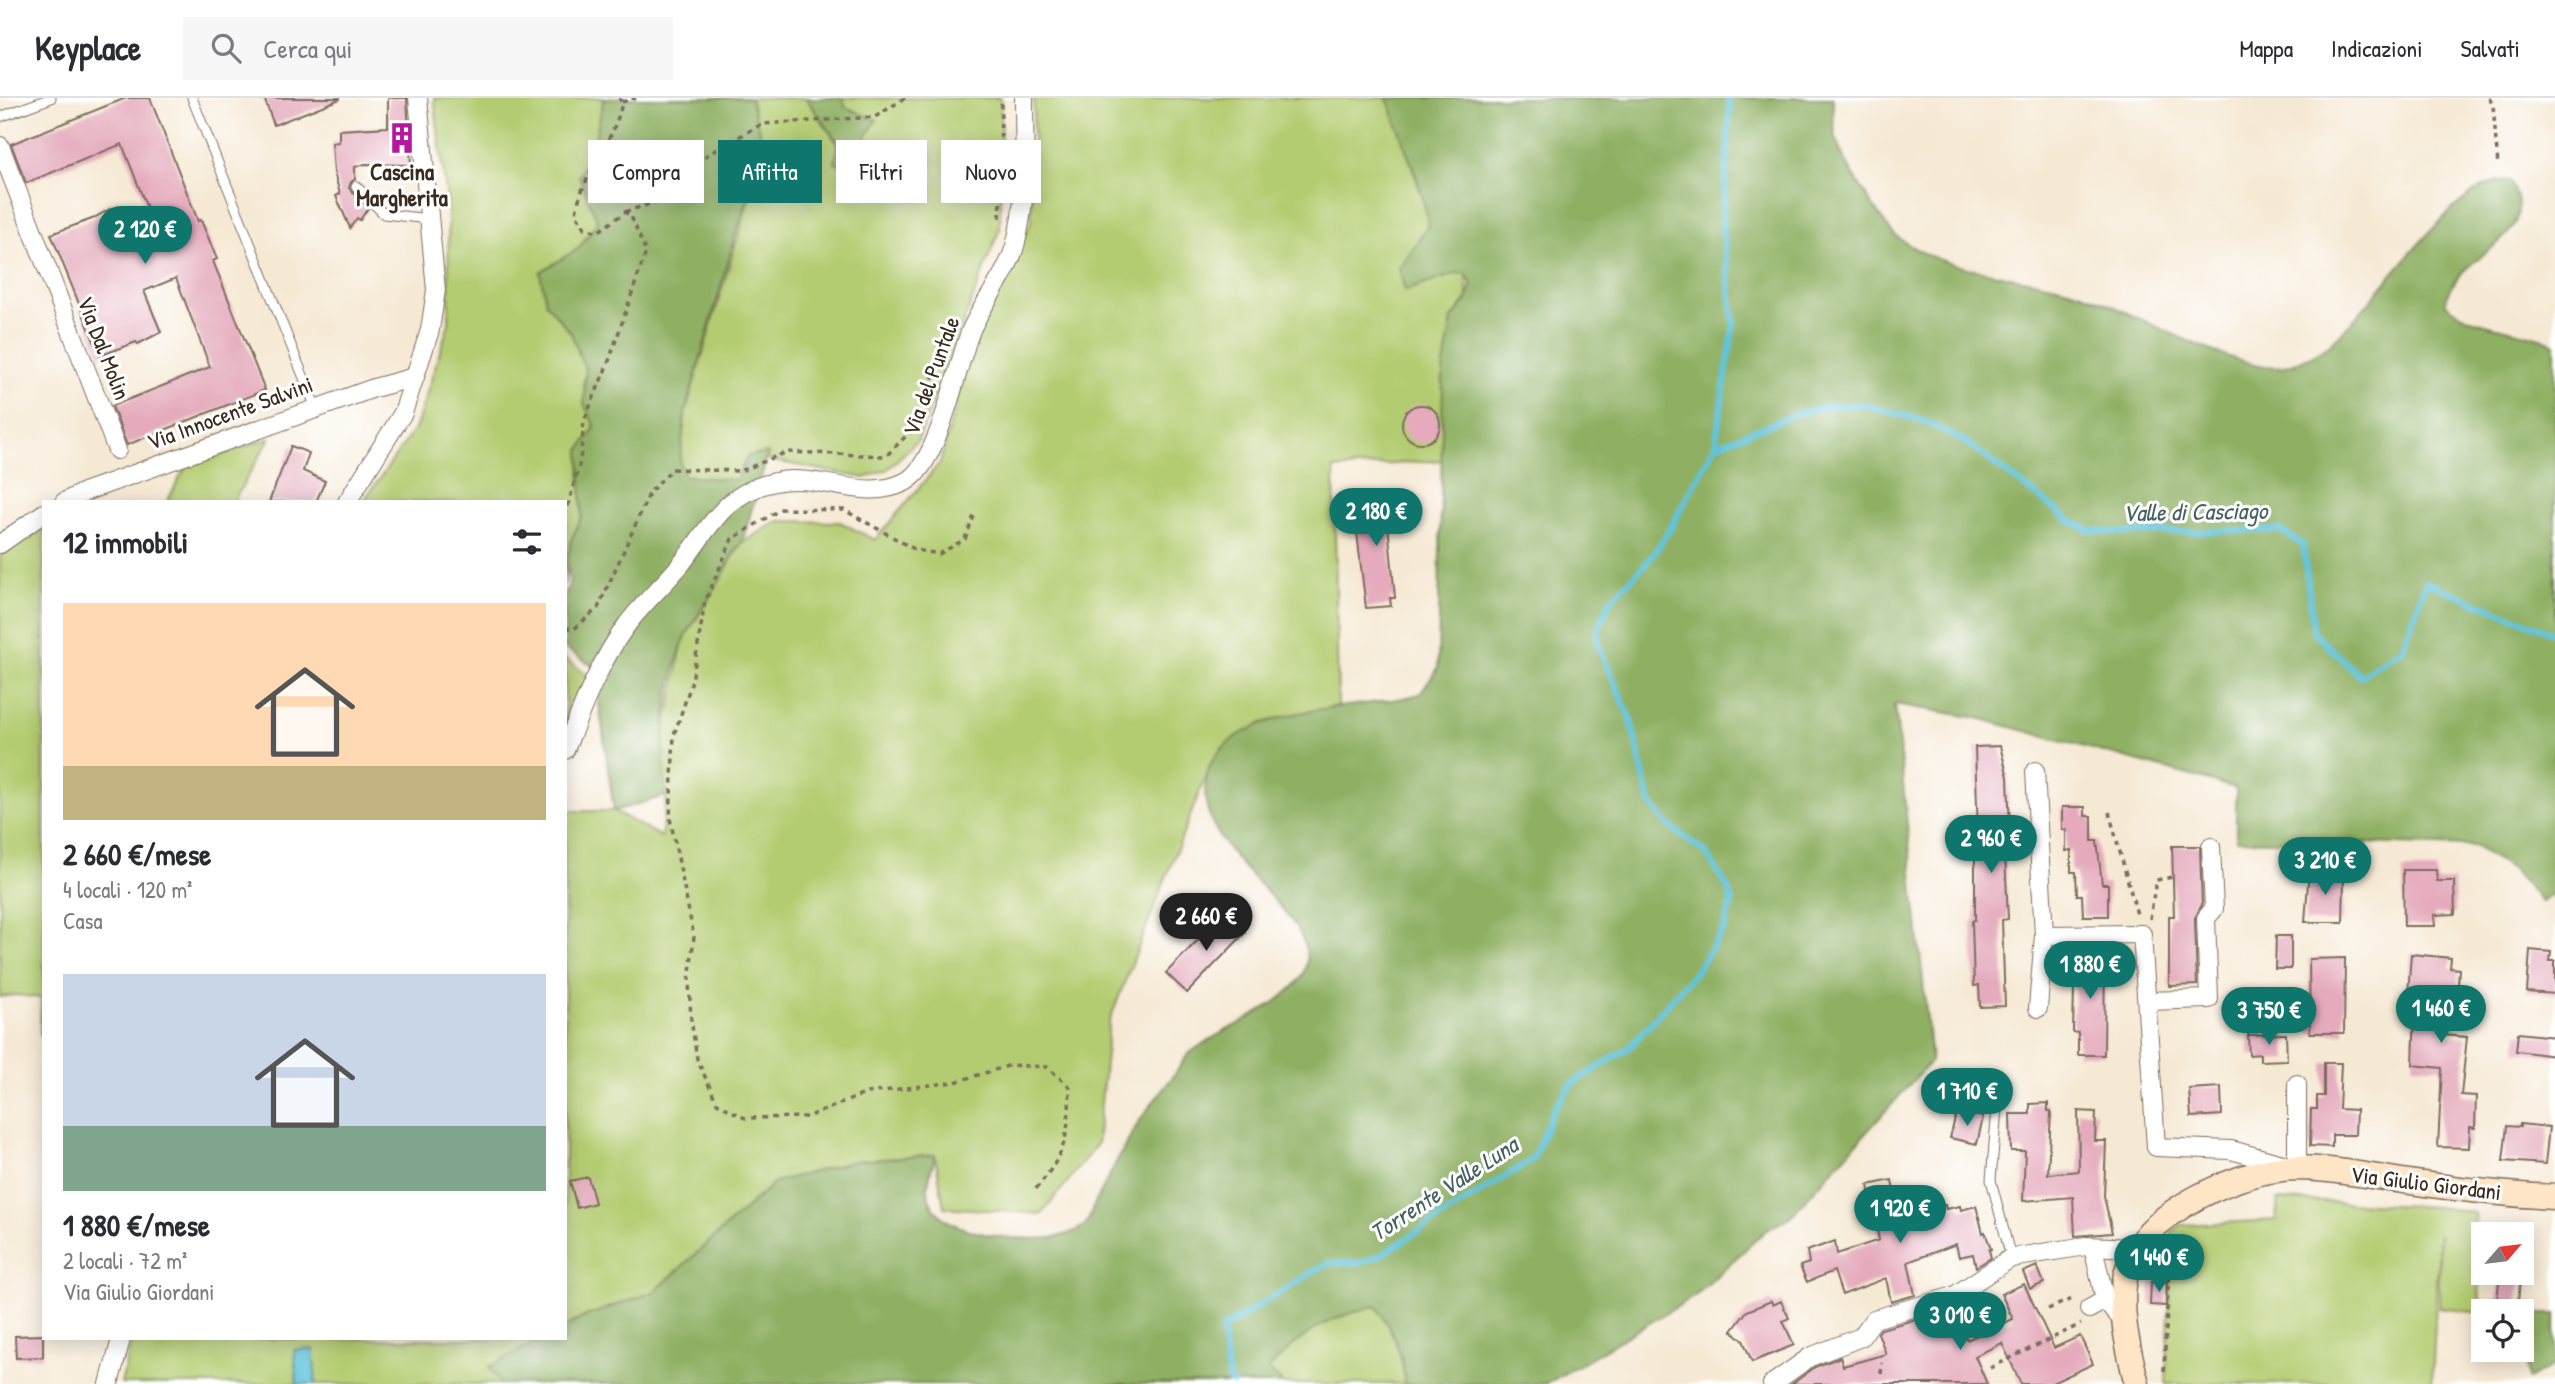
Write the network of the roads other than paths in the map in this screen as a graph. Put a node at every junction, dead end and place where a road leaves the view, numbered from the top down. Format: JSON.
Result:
{"nodes":[{"id":1,"x":51,"y":98,"type":"edge"},
{"id":2,"x":192,"y":98,"type":"edge"},
{"id":3,"x":418,"y":98,"type":"edge"},
{"id":4,"x":1024,"y":98,"type":"edge"},
{"id":5,"x":0,"y":117,"type":"edge"},
{"id":6,"x":0,"y":146,"type":"edge"},
{"id":7,"x":356,"y":186,"type":"dead end"},
{"id":8,"x":431,"y":219,"type":"junction"},
{"id":9,"x":415,"y":377,"type":"junction"},
{"id":10,"x":316,"y":408,"type":"junction"},
{"id":11,"x":117,"y":450,"type":"dead end"},
{"id":12,"x":69,"y":500,"type":"edge"},
{"id":13,"x":348,"y":500,"type":"edge"},
{"id":14,"x":42,"y":514,"type":"edge"},
{"id":15,"x":0,"y":544,"type":"edge"},
{"id":16,"x":567,"y":745,"type":"edge"},
{"id":17,"x":2035,"y":771,"type":"dead end"},
{"id":18,"x":2211,"y":847,"type":"dead end"},
{"id":19,"x":2043,"y":935,"type":"junction"},
{"id":20,"x":2147,"y":1001,"type":"junction"},
{"id":21,"x":2038,"y":1008,"type":"dead end"},
{"id":22,"x":2297,"y":1084,"type":"dead end"},
{"id":23,"x":1997,"y":1096,"type":"dead end"},
{"id":24,"x":2231,"y":1150,"type":"junction"},
{"id":25,"x":2297,"y":1168,"type":"junction"},
{"id":26,"x":2253,"y":1175,"type":"junction"},
{"id":27,"x":2555,"y":1197,"type":"edge"},
{"id":28,"x":2093,"y":1247,"type":"junction"},
{"id":29,"x":2135,"y":1248,"type":"junction"},
{"id":30,"x":2011,"y":1258,"type":"junction"},
{"id":31,"x":2123,"y":1321,"type":"junction"},
{"id":32,"x":121,"y":1340,"type":"edge"},
{"id":33,"x":109,"y":1384,"type":"edge"},
{"id":34,"x":1772,"y":1384,"type":"edge"},
{"id":35,"x":2137,"y":1384,"type":"edge"}],
"edges":[{"from":1,"to":5,"type":"lane"},
{"from":2,"to":10,"type":"lane"},
{"from":3,"to":8,"type":"street"},
{"from":4,"to":16,"type":"street","name":"Via del Puntale"},
{"from":6,"to":11,"type":"street","name":"Via Dal Molin"},
{"from":7,"to":8,"type":"lane"},
{"from":8,"to":9,"type":"street"},
{"from":9,"to":10,"type":"street","name":"Via Innocente Salvini"},
{"from":9,"to":13,"type":"street"},
{"from":10,"to":12,"type":"street","name":"Via Innocente Salvini"},
{"from":14,"to":15,"type":"street"},
{"from":17,"to":19,"type":"street"},
{"from":18,"to":20,"type":"street"},
{"from":19,"to":20,"type":"street"},
{"from":19,"to":21,"type":"street"},
{"from":20,"to":24,"type":"street","name":"Via Giulio Giordani"},
{"from":22,"to":25,"type":"street"},
{"from":23,"to":30,"type":"lane"},
{"from":24,"to":25,"type":"street","name":"Via Giulio Giordani"},
{"from":24,"to":26,"type":"street"},
{"from":25,"to":26,"type":"street","name":"Via Giulio Giordani"},
{"from":25,"to":27,"type":"street","name":"Via Giulio Giordani"},
{"from":26,"to":29,"type":"street","name":"Via Giulio Giordani"},
{"from":28,"to":29,"type":"street"},
{"from":28,"to":30,"type":"street"},
{"from":28,"to":31,"type":"street"},
{"from":29,"to":31,"type":"street"},
{"from":30,"to":34,"type":"street"},
{"from":31,"to":35,"type":"street"},
{"from":32,"to":33,"type":"street"}]}
